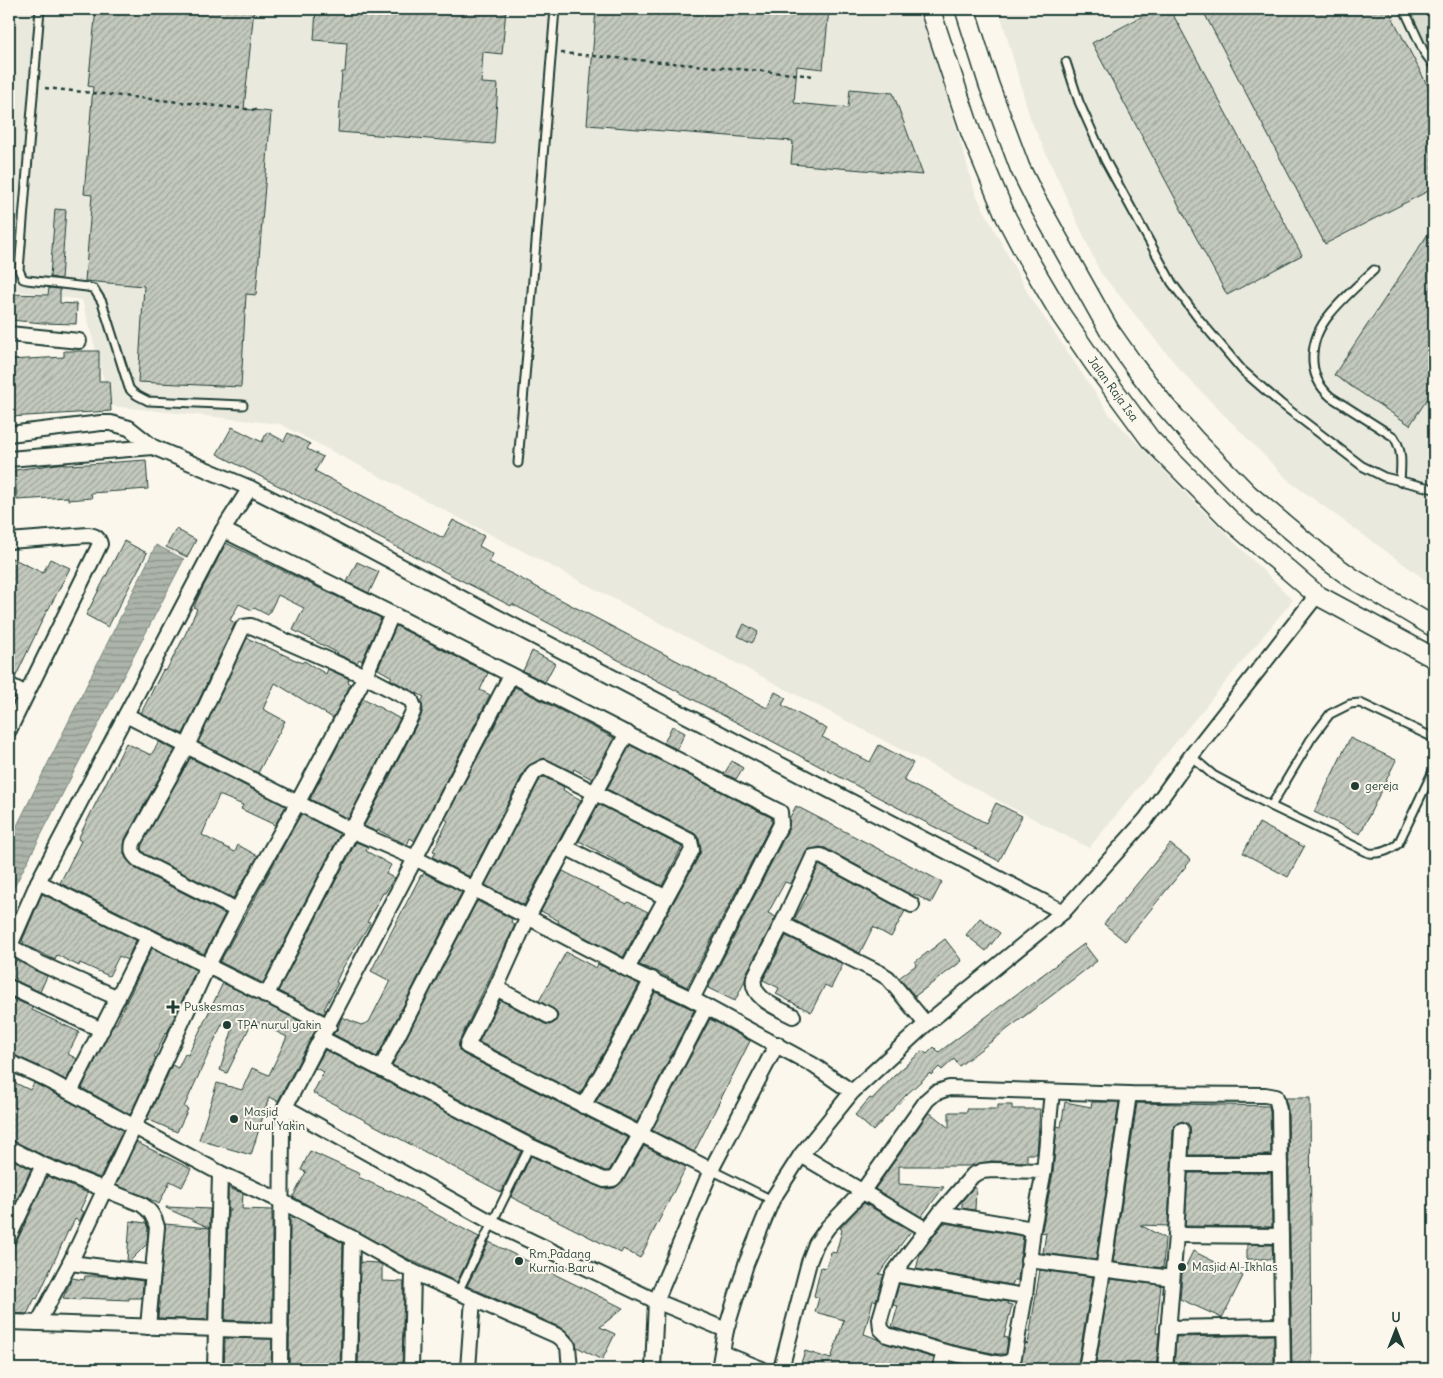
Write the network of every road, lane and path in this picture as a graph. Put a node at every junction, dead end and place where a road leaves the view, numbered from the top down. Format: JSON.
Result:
{"nodes":[{"id":1,"x":40,"y":9,"type":"edge"},
{"id":2,"x":555,"y":9,"type":"edge"},
{"id":3,"x":930,"y":9,"type":"edge"},
{"id":4,"x":965,"y":9,"type":"edge"},
{"id":5,"x":1404,"y":9,"type":"edge"},
{"id":6,"x":1430,"y":9,"type":"edge"},
{"id":7,"x":1434,"y":17,"type":"edge"},
{"id":8,"x":552,"y":52,"type":"junction"},
{"id":9,"x":1066,"y":62,"type":"dead end"},
{"id":10,"x":1434,"y":66,"type":"edge"},
{"id":11,"x":816,"y":76,"type":"dead end"},
{"id":12,"x":33,"y":87,"type":"junction"},
{"id":13,"x":256,"y":110,"type":"dead end"},
{"id":14,"x":1374,"y":270,"type":"dead end"},
{"id":15,"x":9,"y":334,"type":"edge"},
{"id":16,"x":79,"y":341,"type":"dead end"},
{"id":17,"x":242,"y":405,"type":"dead end"},
{"id":18,"x":9,"y":434,"type":"edge"},
{"id":19,"x":153,"y":447,"type":"junction"},
{"id":20,"x":9,"y":459,"type":"edge"},
{"id":21,"x":518,"y":463,"type":"dead end"},
{"id":22,"x":1400,"y":482,"type":"junction"},
{"id":23,"x":250,"y":488,"type":"junction"},
{"id":24,"x":1434,"y":489,"type":"edge"},
{"id":25,"x":223,"y":530,"type":"junction"},
{"id":26,"x":9,"y":541,"type":"edge"},
{"id":27,"x":1317,"y":595,"type":"junction"},
{"id":28,"x":392,"y":614,"type":"junction"},
{"id":29,"x":1433,"y":624,"type":"edge"},
{"id":30,"x":1417,"y":649,"type":"junction"},
{"id":31,"x":1434,"y":658,"type":"edge"},
{"id":32,"x":511,"y":675,"type":"junction"},
{"id":33,"x":364,"y":676,"type":"junction"},
{"id":34,"x":9,"y":685,"type":"edge"},
{"id":35,"x":26,"y":694,"type":"junction"},
{"id":36,"x":126,"y":715,"type":"junction"},
{"id":37,"x":9,"y":730,"type":"edge"},
{"id":38,"x":627,"y":733,"type":"junction"},
{"id":39,"x":1434,"y":738,"type":"edge"},
{"id":40,"x":187,"y":746,"type":"junction"},
{"id":41,"x":1191,"y":756,"type":"junction"},
{"id":42,"x":1434,"y":769,"type":"edge"},
{"id":43,"x":595,"y":791,"type":"junction"},
{"id":44,"x":298,"y":802,"type":"junction"},
{"id":45,"x":1271,"y":806,"type":"junction"},
{"id":46,"x":351,"y":830,"type":"junction"},
{"id":47,"x":565,"y":847,"type":"junction"},
{"id":48,"x":415,"y":858,"type":"junction"},
{"id":49,"x":38,"y":882,"type":"junction"},
{"id":50,"x":476,"y":888,"type":"junction"},
{"id":51,"x":665,"y":897,"type":"junction"},
{"id":52,"x":912,"y":905,"type":"dead end"},
{"id":53,"x":237,"y":910,"type":"junction"},
{"id":54,"x":1063,"y":912,"type":"junction"},
{"id":55,"x":528,"y":917,"type":"junction"},
{"id":56,"x":782,"y":924,"type":"junction"},
{"id":57,"x":148,"y":937,"type":"junction"},
{"id":58,"x":9,"y":947,"type":"edge"},
{"id":59,"x":207,"y":966,"type":"junction"},
{"id":60,"x":627,"y":969,"type":"junction"},
{"id":61,"x":652,"y":980,"type":"junction"},
{"id":62,"x":9,"y":987,"type":"edge"},
{"id":63,"x":496,"y":988,"type":"junction"},
{"id":64,"x":266,"y":996,"type":"junction"},
{"id":65,"x":118,"y":998,"type":"junction"},
{"id":66,"x":692,"y":999,"type":"junction"},
{"id":67,"x":706,"y":1007,"type":"junction"},
{"id":68,"x":548,"y":1016,"type":"dead end"},
{"id":69,"x":793,"y":1016,"type":"dead end"},
{"id":70,"x":926,"y":1024,"type":"junction"},
{"id":71,"x":102,"y":1030,"type":"junction"},
{"id":72,"x":325,"y":1032,"type":"junction"},
{"id":73,"x":777,"y":1044,"type":"junction"},
{"id":74,"x":9,"y":1062,"type":"edge"},
{"id":75,"x":381,"y":1068,"type":"junction"},
{"id":76,"x":70,"y":1092,"type":"junction"},
{"id":77,"x":852,"y":1092,"type":"junction"},
{"id":78,"x":1052,"y":1092,"type":"junction"},
{"id":79,"x":1129,"y":1094,"type":"junction"},
{"id":80,"x":584,"y":1106,"type":"junction"},
{"id":81,"x":285,"y":1107,"type":"junction"},
{"id":82,"x":134,"y":1127,"type":"junction"},
{"id":83,"x":1182,"y":1130,"type":"dead end"},
{"id":84,"x":640,"y":1135,"type":"junction"},
{"id":85,"x":530,"y":1146,"type":"junction"},
{"id":86,"x":9,"y":1148,"type":"edge"},
{"id":87,"x":801,"y":1154,"type":"junction"},
{"id":88,"x":43,"y":1164,"type":"junction"},
{"id":89,"x":1180,"y":1164,"type":"junction"},
{"id":90,"x":1280,"y":1164,"type":"junction"},
{"id":91,"x":712,"y":1170,"type":"junction"},
{"id":92,"x":1044,"y":1171,"type":"junction"},
{"id":93,"x":220,"y":1173,"type":"junction"},
{"id":94,"x":103,"y":1190,"type":"junction"},
{"id":95,"x":862,"y":1192,"type":"junction"},
{"id":96,"x":772,"y":1200,"type":"junction"},
{"id":97,"x":281,"y":1201,"type":"junction"},
{"id":98,"x":940,"y":1213,"type":"junction"},
{"id":99,"x":493,"y":1223,"type":"junction"},
{"id":100,"x":1033,"y":1229,"type":"junction"},
{"id":101,"x":927,"y":1230,"type":"junction"},
{"id":102,"x":1176,"y":1235,"type":"junction"},
{"id":103,"x":1281,"y":1236,"type":"junction"},
{"id":104,"x":9,"y":1237,"type":"edge"},
{"id":105,"x":352,"y":1238,"type":"junction"},
{"id":106,"x":1028,"y":1260,"type":"junction"},
{"id":107,"x":70,"y":1263,"type":"junction"},
{"id":108,"x":1103,"y":1271,"type":"junction"},
{"id":109,"x":413,"y":1272,"type":"junction"},
{"id":110,"x":153,"y":1273,"type":"junction"},
{"id":111,"x":893,"y":1274,"type":"junction"},
{"id":112,"x":1172,"y":1278,"type":"junction"},
{"id":113,"x":458,"y":1292,"type":"junction"},
{"id":114,"x":1024,"y":1296,"type":"junction"},
{"id":115,"x":473,"y":1299,"type":"junction"},
{"id":116,"x":656,"y":1301,"type":"junction"},
{"id":117,"x":9,"y":1322,"type":"edge"},
{"id":118,"x":38,"y":1323,"type":"junction"},
{"id":119,"x":1281,"y":1326,"type":"junction"},
{"id":120,"x":148,"y":1327,"type":"junction"},
{"id":121,"x":1168,"y":1328,"type":"junction"},
{"id":122,"x":216,"y":1329,"type":"junction"},
{"id":123,"x":726,"y":1330,"type":"junction"},
{"id":124,"x":281,"y":1331,"type":"junction"},
{"id":125,"x":945,"y":1352,"type":"junction"},
{"id":126,"x":722,"y":1353,"type":"junction"},
{"id":127,"x":216,"y":1369,"type":"edge"},
{"id":128,"x":280,"y":1369,"type":"edge"},
{"id":129,"x":348,"y":1369,"type":"edge"},
{"id":130,"x":411,"y":1369,"type":"edge"},
{"id":131,"x":468,"y":1369,"type":"edge"},
{"id":132,"x":570,"y":1369,"type":"edge"},
{"id":133,"x":653,"y":1369,"type":"edge"},
{"id":134,"x":719,"y":1369,"type":"edge"},
{"id":135,"x":762,"y":1369,"type":"edge"},
{"id":136,"x":781,"y":1369,"type":"edge"},
{"id":137,"x":940,"y":1369,"type":"edge"},
{"id":138,"x":1086,"y":1369,"type":"edge"},
{"id":139,"x":1164,"y":1369,"type":"edge"},
{"id":140,"x":1282,"y":1369,"type":"edge"}],
"edges":[{"from":1,"to":12,"type":"lane"},
{"from":2,"to":8,"type":"lane"},
{"from":3,"to":27,"type":"main road","name":"Jalan Raja Isa"},
{"from":4,"to":29,"type":"main road"},
{"from":5,"to":10,"type":"lane"},
{"from":6,"to":7,"type":"path"},
{"from":8,"to":11,"type":"path"},
{"from":8,"to":21,"type":"lane"},
{"from":9,"to":22,"type":"lane"},
{"from":12,"to":13,"type":"path"},
{"from":12,"to":17,"type":"lane"},
{"from":14,"to":22,"type":"lane"},
{"from":15,"to":16,"type":"street"},
{"from":18,"to":19,"type":"street"},
{"from":19,"to":20,"type":"street"},
{"from":19,"to":23,"type":"street"},
{"from":22,"to":24,"type":"lane"},
{"from":23,"to":25,"type":"street"},
{"from":23,"to":54,"type":"street"},
{"from":25,"to":28,"type":"street"},
{"from":25,"to":36,"type":"street"},
{"from":26,"to":35,"type":"street"},
{"from":27,"to":30,"type":"main road","name":"Jalan Raja Isa"},
{"from":27,"to":41,"type":"street"},
{"from":28,"to":32,"type":"street"},
{"from":28,"to":33,"type":"street"},
{"from":29,"to":30,"type":"main road"},
{"from":30,"to":31,"type":"main road","name":"Jalan Raja Isa"},
{"from":32,"to":38,"type":"street"},
{"from":32,"to":48,"type":"street"},
{"from":33,"to":40,"type":"street"},
{"from":33,"to":44,"type":"street"},
{"from":33,"to":46,"type":"street"},
{"from":34,"to":35,"type":"street"},
{"from":35,"to":37,"type":"street"},
{"from":36,"to":40,"type":"street"},
{"from":36,"to":49,"type":"street"},
{"from":38,"to":43,"type":"street"},
{"from":38,"to":66,"type":"street"},
{"from":39,"to":45,"type":"lane"},
{"from":40,"to":44,"type":"street"},
{"from":40,"to":53,"type":"street"},
{"from":41,"to":45,"type":"lane"},
{"from":41,"to":54,"type":"street"},
{"from":42,"to":45,"type":"lane"},
{"from":43,"to":47,"type":"street"},
{"from":43,"to":50,"type":"street"},
{"from":43,"to":51,"type":"street"},
{"from":44,"to":46,"type":"street"},
{"from":44,"to":53,"type":"street"},
{"from":46,"to":48,"type":"street"},
{"from":46,"to":64,"type":"street"},
{"from":47,"to":51,"type":"street"},
{"from":47,"to":55,"type":"street"},
{"from":48,"to":50,"type":"street"},
{"from":48,"to":72,"type":"street"},
{"from":49,"to":57,"type":"street"},
{"from":49,"to":58,"type":"street"},
{"from":50,"to":55,"type":"street"},
{"from":50,"to":75,"type":"street"},
{"from":51,"to":60,"type":"street"},
{"from":52,"to":56,"type":"street"},
{"from":53,"to":59,"type":"street"},
{"from":54,"to":70,"type":"street"},
{"from":55,"to":60,"type":"street"},
{"from":55,"to":63,"type":"street"},
{"from":56,"to":69,"type":"street"},
{"from":56,"to":70,"type":"street"},
{"from":57,"to":59,"type":"street"},
{"from":57,"to":65,"type":"street"},
{"from":58,"to":65,"type":"street"},
{"from":59,"to":64,"type":"street"},
{"from":59,"to":82,"type":"street"},
{"from":60,"to":61,"type":"street"},
{"from":61,"to":66,"type":"street"},
{"from":61,"to":80,"type":"street"},
{"from":62,"to":71,"type":"street"},
{"from":63,"to":68,"type":"street"},
{"from":63,"to":80,"type":"street"},
{"from":64,"to":72,"type":"street"},
{"from":65,"to":71,"type":"street"},
{"from":66,"to":67,"type":"street"},
{"from":67,"to":73,"type":"street"},
{"from":67,"to":84,"type":"street"},
{"from":70,"to":77,"type":"street"},
{"from":71,"to":76,"type":"street"},
{"from":72,"to":75,"type":"street"},
{"from":72,"to":81,"type":"street"},
{"from":73,"to":77,"type":"street"},
{"from":73,"to":91,"type":"street"},
{"from":74,"to":76,"type":"street"},
{"from":75,"to":85,"type":"street"},
{"from":76,"to":82,"type":"street"},
{"from":77,"to":87,"type":"street"},
{"from":78,"to":79,"type":"street"},
{"from":78,"to":92,"type":"street"},
{"from":78,"to":95,"type":"street"},
{"from":79,"to":90,"type":"street"},
{"from":79,"to":108,"type":"street"},
{"from":80,"to":84,"type":"street"},
{"from":81,"to":97,"type":"street"},
{"from":81,"to":99,"type":"street"},
{"from":82,"to":93,"type":"street"},
{"from":82,"to":94,"type":"street"},
{"from":83,"to":89,"type":"street"},
{"from":84,"to":85,"type":"street"},
{"from":84,"to":91,"type":"street"},
{"from":85,"to":99,"type":"lane"},
{"from":86,"to":88,"type":"street"},
{"from":87,"to":95,"type":"street"},
{"from":87,"to":96,"type":"street"},
{"from":88,"to":94,"type":"street"},
{"from":88,"to":104,"type":"street"},
{"from":89,"to":90,"type":"street"},
{"from":89,"to":102,"type":"street"},
{"from":90,"to":103,"type":"street"},
{"from":91,"to":96,"type":"lane"},
{"from":91,"to":116,"type":"street"},
{"from":92,"to":98,"type":"street"},
{"from":92,"to":100,"type":"street"},
{"from":93,"to":97,"type":"street"},
{"from":93,"to":122,"type":"street"},
{"from":94,"to":107,"type":"street"},
{"from":94,"to":110,"type":"street"},
{"from":95,"to":101,"type":"street"},
{"from":95,"to":136,"type":"street"},
{"from":96,"to":123,"type":"street"},
{"from":97,"to":105,"type":"street"},
{"from":97,"to":124,"type":"street"},
{"from":98,"to":100,"type":"street"},
{"from":98,"to":101,"type":"street"},
{"from":99,"to":113,"type":"lane"},
{"from":99,"to":116,"type":"street"},
{"from":100,"to":106,"type":"street"},
{"from":101,"to":111,"type":"street"},
{"from":102,"to":103,"type":"street"},
{"from":102,"to":112,"type":"street"},
{"from":103,"to":119,"type":"street"},
{"from":105,"to":109,"type":"street"},
{"from":105,"to":129,"type":"street"},
{"from":106,"to":108,"type":"street"},
{"from":106,"to":114,"type":"street"},
{"from":107,"to":110,"type":"street"},
{"from":107,"to":118,"type":"street"},
{"from":108,"to":112,"type":"street"},
{"from":108,"to":138,"type":"street"},
{"from":109,"to":113,"type":"street"},
{"from":109,"to":130,"type":"street"},
{"from":110,"to":120,"type":"street"},
{"from":111,"to":114,"type":"street"},
{"from":111,"to":125,"type":"street"},
{"from":112,"to":121,"type":"street"},
{"from":113,"to":115,"type":"street"},
{"from":114,"to":125,"type":"street"},
{"from":115,"to":131,"type":"street"},
{"from":115,"to":132,"type":"street"},
{"from":116,"to":123,"type":"street"},
{"from":116,"to":133,"type":"street"},
{"from":117,"to":118,"type":"street"},
{"from":118,"to":120,"type":"street"},
{"from":119,"to":121,"type":"street"},
{"from":119,"to":140,"type":"street"},
{"from":120,"to":122,"type":"street"},
{"from":121,"to":139,"type":"street"},
{"from":122,"to":124,"type":"street"},
{"from":122,"to":127,"type":"street"},
{"from":123,"to":126,"type":"street"},
{"from":124,"to":128,"type":"street"},
{"from":125,"to":137,"type":"street"},
{"from":126,"to":134,"type":"street"},
{"from":126,"to":135,"type":"street"}]}
